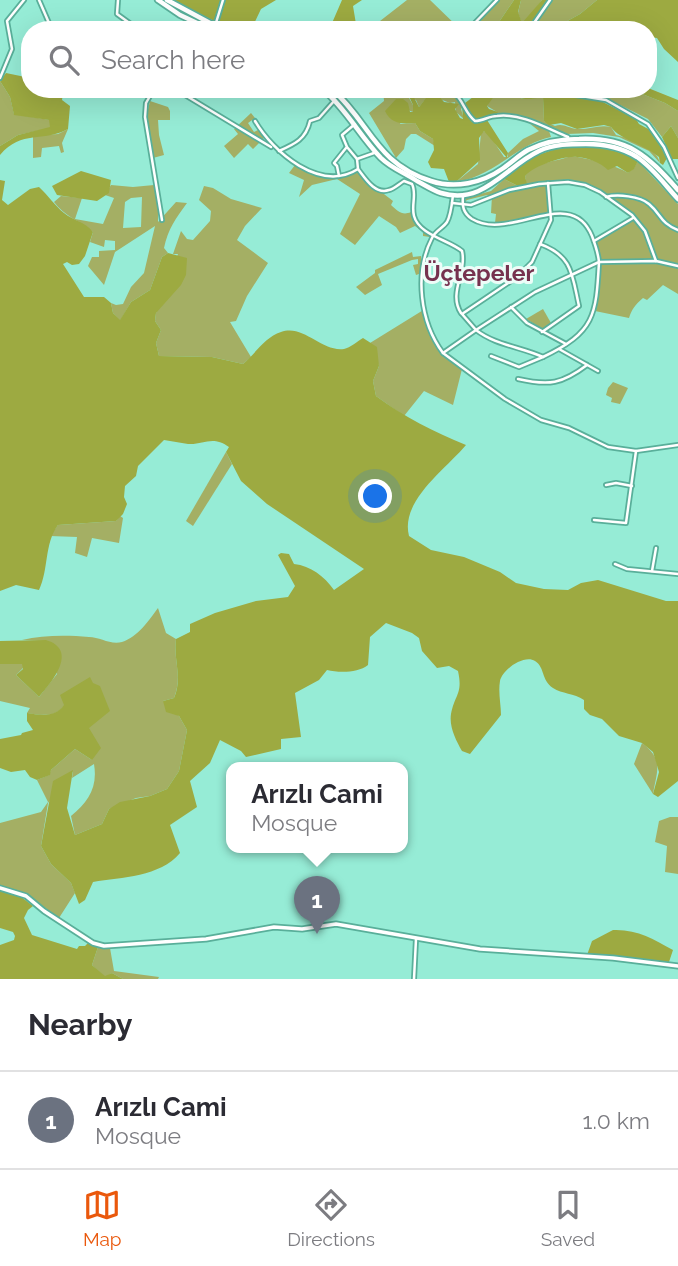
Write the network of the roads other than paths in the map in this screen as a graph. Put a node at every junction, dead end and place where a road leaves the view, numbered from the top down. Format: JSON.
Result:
{"nodes":[{"id":1,"x":24,"y":0,"type":"edge"},
{"id":2,"x":39,"y":0,"type":"edge"},
{"id":3,"x":118,"y":0,"type":"edge"},
{"id":4,"x":158,"y":0,"type":"edge"},
{"id":5,"x":167,"y":0,"type":"edge"},
{"id":6,"x":223,"y":0,"type":"edge"},
{"id":7,"x":497,"y":0,"type":"edge"},
{"id":8,"x":550,"y":0,"type":"edge"},
{"id":9,"x":0,"y":20,"type":"edge"},
{"id":10,"x":7,"y":21,"type":"junction"},
{"id":11,"x":48,"y":21,"type":"edge"},
{"id":12,"x":127,"y":21,"type":"edge"},
{"id":13,"x":194,"y":21,"type":"edge"},
{"id":14,"x":200,"y":21,"type":"edge"},
{"id":15,"x":216,"y":21,"type":"edge"},
{"id":16,"x":477,"y":21,"type":"edge"},
{"id":17,"x":535,"y":21,"type":"edge"},
{"id":18,"x":0,"y":78,"type":"edge"},
{"id":19,"x":149,"y":98,"type":"edge"},
{"id":20,"x":190,"y":98,"type":"edge"},
{"id":21,"x":339,"y":98,"type":"edge"},
{"id":22,"x":460,"y":98,"type":"edge"},
{"id":23,"x":594,"y":98,"type":"edge"},
{"id":24,"x":335,"y":100,"type":"joint"},
{"id":25,"x":255,"y":121,"type":"dead end"},
{"id":26,"x":355,"y":124,"type":"junction"},
{"id":27,"x":551,"y":131,"type":"junction"},
{"id":28,"x":571,"y":139,"type":"junction"},
{"id":29,"x":554,"y":141,"type":"junction"},
{"id":30,"x":347,"y":146,"type":"junction"},
{"id":31,"x":279,"y":152,"type":"junction"},
{"id":32,"x":376,"y":152,"type":"junction"},
{"id":33,"x":357,"y":159,"type":"junction"},
{"id":34,"x":358,"y":169,"type":"junction"},
{"id":35,"x":339,"y":176,"type":"junction"},
{"id":36,"x":678,"y":178,"type":"edge"},
{"id":37,"x":412,"y":181,"type":"junction"},
{"id":38,"x":548,"y":183,"type":"junction"},
{"id":39,"x":454,"y":184,"type":"junction"},
{"id":40,"x":461,"y":184,"type":"junction"},
{"id":41,"x":678,"y":190,"type":"edge"},
{"id":42,"x":454,"y":195,"type":"junction"},
{"id":43,"x":463,"y":195,"type":"junction"},
{"id":44,"x":606,"y":197,"type":"junction"},
{"id":45,"x":678,"y":199,"type":"edge"},
{"id":46,"x":452,"y":203,"type":"junction"},
{"id":47,"x":462,"y":204,"type":"junction"},
{"id":48,"x":551,"y":214,"type":"junction"},
{"id":49,"x":634,"y":217,"type":"junction"},
{"id":50,"x":162,"y":220,"type":"dead end"},
{"id":51,"x":678,"y":230,"type":"edge"},
{"id":52,"x":434,"y":234,"type":"junction"},
{"id":53,"x":594,"y":241,"type":"junction"},
{"id":54,"x":540,"y":244,"type":"junction"},
{"id":55,"x":656,"y":261,"type":"junction"},
{"id":56,"x":599,"y":262,"type":"junction"},
{"id":57,"x":678,"y":266,"type":"edge"},
{"id":58,"x":574,"y":274,"type":"junction"},
{"id":59,"x":511,"y":307,"type":"junction"},
{"id":60,"x":462,"y":314,"type":"junction"},
{"id":61,"x":475,"y":330,"type":"junction"},
{"id":62,"x":542,"y":332,"type":"junction"},
{"id":63,"x":566,"y":344,"type":"junction"},
{"id":64,"x":559,"y":349,"type":"junction"},
{"id":65,"x":443,"y":353,"type":"junction"},
{"id":66,"x":491,"y":356,"type":"dead end"},
{"id":67,"x":542,"y":357,"type":"junction"},
{"id":68,"x":587,"y":365,"type":"junction"},
{"id":69,"x":598,"y":371,"type":"dead end"},
{"id":70,"x":518,"y":379,"type":"dead end"},
{"id":71,"x":678,"y":445,"type":"edge"},
{"id":72,"x":636,"y":451,"type":"junction"},
{"id":73,"x":606,"y":485,"type":"dead end"},
{"id":74,"x":632,"y":486,"type":"junction"},
{"id":75,"x":594,"y":520,"type":"dead end"},
{"id":76,"x":656,"y":548,"type":"dead end"},
{"id":77,"x":615,"y":564,"type":"dead end"},
{"id":78,"x":652,"y":571,"type":"junction"},
{"id":79,"x":678,"y":574,"type":"edge"},
{"id":80,"x":0,"y":888,"type":"edge"},
{"id":81,"x":416,"y":939,"type":"junction"},
{"id":82,"x":678,"y":966,"type":"edge"},
{"id":83,"x":414,"y":979,"type":"edge"}],
"edges":[{"from":1,"to":10,"type":"street"},
{"from":2,"to":11,"type":"street"},
{"from":3,"to":12,"type":"street"},
{"from":4,"to":13,"type":"main road"},
{"from":5,"to":14,"type":"main road"},
{"from":6,"to":15,"type":"street"},
{"from":7,"to":16,"type":"street"},
{"from":8,"to":17,"type":"street"},
{"from":9,"to":10,"type":"street"},
{"from":10,"to":18,"type":"street"},
{"from":19,"to":50,"type":"street"},
{"from":20,"to":31,"type":"street"},
{"from":21,"to":39,"type":"main road"},
{"from":22,"to":27,"type":"street"},
{"from":23,"to":36,"type":"street"},
{"from":24,"to":26,"type":"main road"},
{"from":24,"to":31,"type":"street"},
{"from":25,"to":31,"type":"street"},
{"from":26,"to":30,"type":"street"},
{"from":26,"to":32,"type":"main road"},
{"from":27,"to":28,"type":"street"},
{"from":27,"to":29,"type":"street"},
{"from":28,"to":29,"type":"main road"},
{"from":28,"to":41,"type":"main road"},
{"from":29,"to":40,"type":"main road"},
{"from":30,"to":33,"type":"street"},
{"from":30,"to":35,"type":"street"},
{"from":31,"to":35,"type":"street"},
{"from":32,"to":33,"type":"street"},
{"from":32,"to":37,"type":"main road"},
{"from":33,"to":34,"type":"street"},
{"from":34,"to":35,"type":"street"},
{"from":34,"to":37,"type":"street"},
{"from":37,"to":42,"type":"main road"},
{"from":37,"to":52,"type":"street"},
{"from":38,"to":44,"type":"street"},
{"from":38,"to":47,"type":"street"},
{"from":38,"to":48,"type":"street"},
{"from":39,"to":40,"type":"main road"},
{"from":39,"to":42,"type":"main road"},
{"from":40,"to":43,"type":"main road"},
{"from":42,"to":43,"type":"main road"},
{"from":42,"to":46,"type":"street"},
{"from":43,"to":45,"type":"main road"},
{"from":43,"to":47,"type":"street"},
{"from":44,"to":49,"type":"street"},
{"from":44,"to":51,"type":"street"},
{"from":46,"to":47,"type":"street"},
{"from":46,"to":52,"type":"street"},
{"from":47,"to":48,"type":"street"},
{"from":48,"to":53,"type":"street"},
{"from":48,"to":54,"type":"street"},
{"from":49,"to":53,"type":"street"},
{"from":49,"to":55,"type":"street"},
{"from":52,"to":60,"type":"street"},
{"from":52,"to":65,"type":"street"},
{"from":53,"to":56,"type":"street"},
{"from":54,"to":58,"type":"street"},
{"from":54,"to":60,"type":"street"},
{"from":55,"to":56,"type":"street"},
{"from":55,"to":57,"type":"street"},
{"from":56,"to":58,"type":"street"},
{"from":56,"to":63,"type":"street"},
{"from":58,"to":59,"type":"street"},
{"from":58,"to":62,"type":"street"},
{"from":59,"to":61,"type":"street"},
{"from":59,"to":62,"type":"street"},
{"from":60,"to":61,"type":"street"},
{"from":61,"to":65,"type":"street"},
{"from":61,"to":67,"type":"street"},
{"from":62,"to":63,"type":"street"},
{"from":63,"to":64,"type":"street"},
{"from":64,"to":67,"type":"street"},
{"from":64,"to":68,"type":"street"},
{"from":65,"to":72,"type":"street"},
{"from":66,"to":67,"type":"street"},
{"from":68,"to":69,"type":"street"},
{"from":68,"to":70,"type":"street"},
{"from":71,"to":72,"type":"street"},
{"from":72,"to":74,"type":"street"},
{"from":73,"to":74,"type":"street"},
{"from":74,"to":75,"type":"street"},
{"from":76,"to":78,"type":"street"},
{"from":77,"to":78,"type":"street"},
{"from":78,"to":79,"type":"street"},
{"from":80,"to":81,"type":"street"},
{"from":81,"to":82,"type":"street"},
{"from":81,"to":83,"type":"street"}]}
